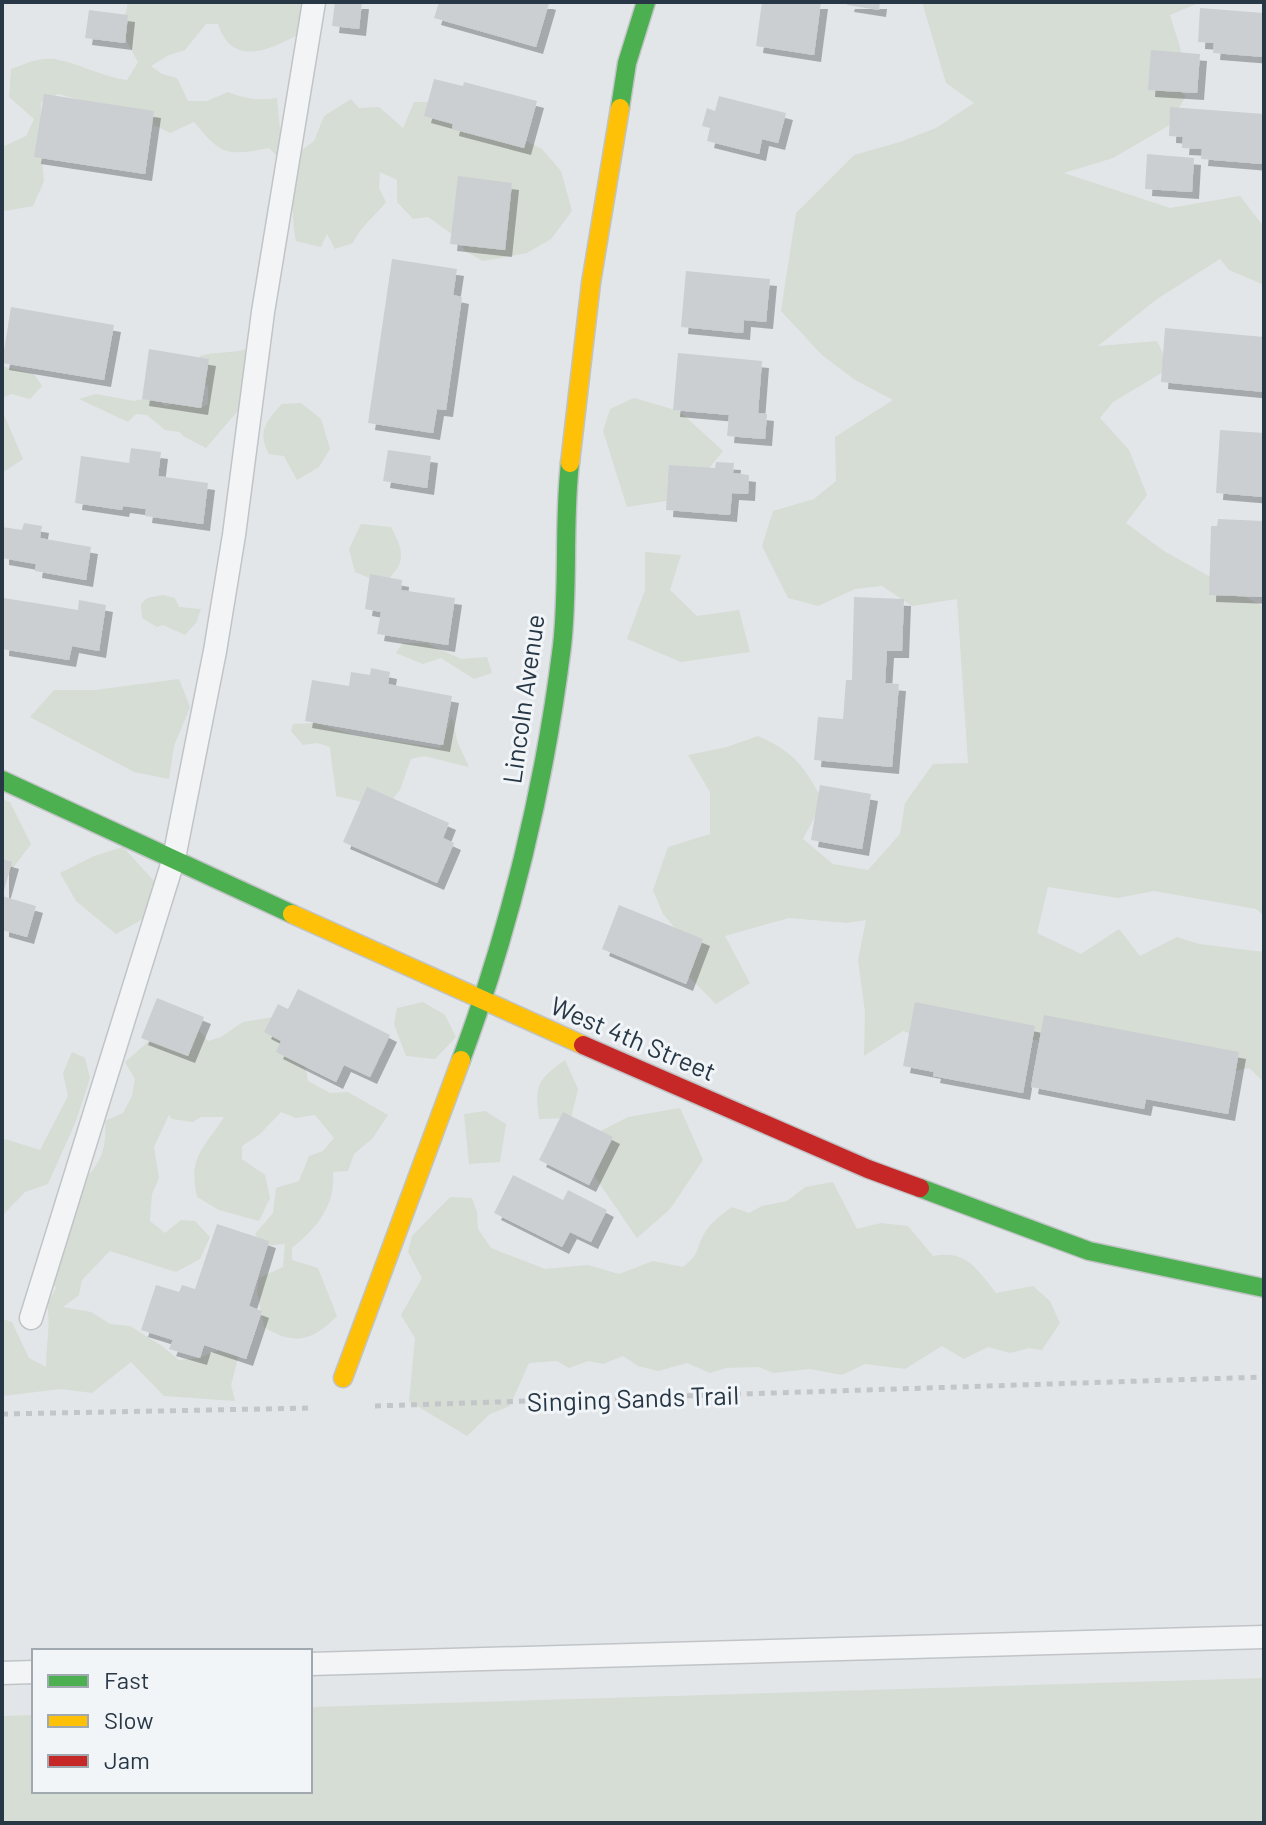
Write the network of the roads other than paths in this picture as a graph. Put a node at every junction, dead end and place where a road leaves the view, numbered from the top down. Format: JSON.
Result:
{"nodes":[{"id":1,"x":314,"y":2,"type":"edge"},
{"id":2,"x":646,"y":2,"type":"edge"},
{"id":3,"x":2,"y":780,"type":"edge"},
{"id":4,"x":174,"y":858,"type":"junction"},
{"id":5,"x":483,"y":1002,"type":"junction"},
{"id":6,"x":1264,"y":1288,"type":"edge"},
{"id":7,"x":31,"y":1318,"type":"dead end"},
{"id":8,"x":343,"y":1378,"type":"dead end"},
{"id":9,"x":1264,"y":1637,"type":"edge"},
{"id":10,"x":312,"y":1664,"type":"edge"},
{"id":11,"x":32,"y":1672,"type":"edge"},
{"id":12,"x":2,"y":1673,"type":"edge"}],
"edges":[{"from":1,"to":4,"type":"lane"},
{"from":2,"to":5,"type":"street","name":"Lincoln Avenue"},
{"from":3,"to":4,"type":"street","name":"West 4th Street"},
{"from":4,"to":5,"type":"street","name":"West 4th Street"},
{"from":4,"to":7,"type":"lane"},
{"from":5,"to":6,"type":"street","name":"West 4th Street"},
{"from":5,"to":8,"type":"street","name":"Lincoln Avenue"},
{"from":9,"to":10,"type":"lane"},
{"from":11,"to":12,"type":"lane"}]}
